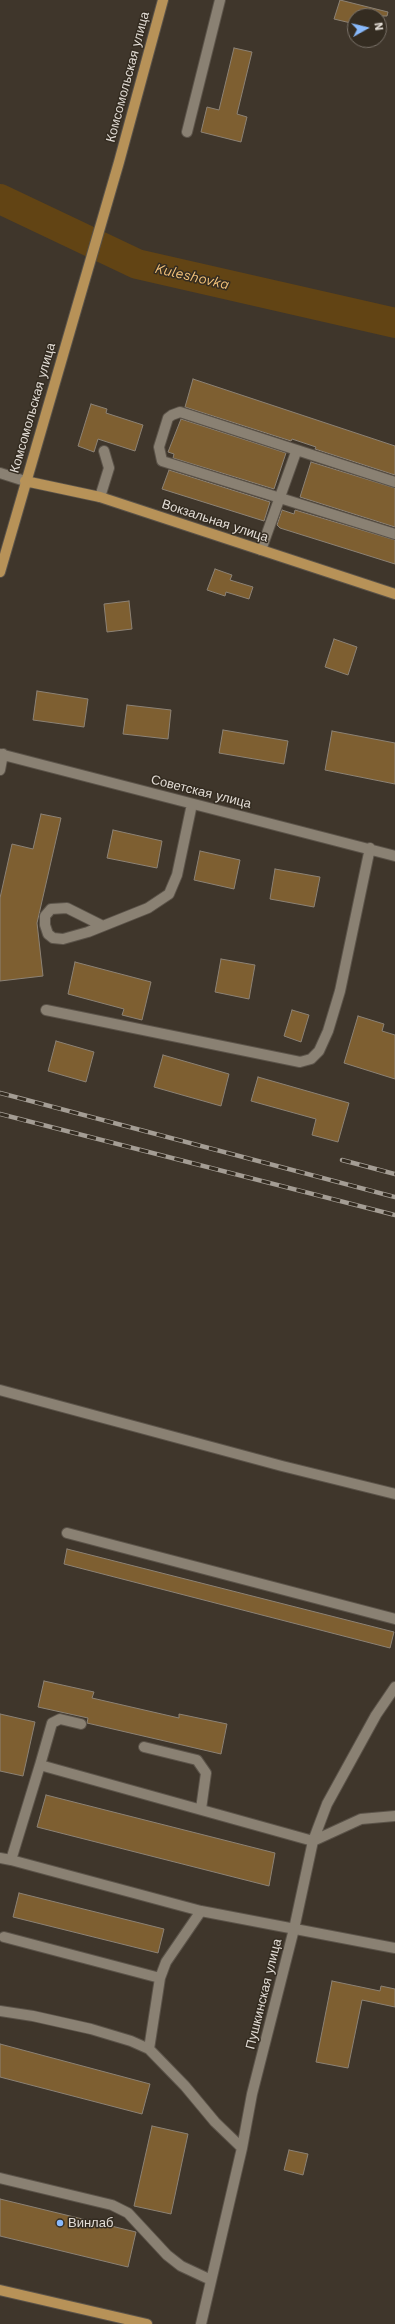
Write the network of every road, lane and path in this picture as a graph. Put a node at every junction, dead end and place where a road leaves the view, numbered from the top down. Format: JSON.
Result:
{"nodes":[{"id":1,"x":163,"y":0,"type":"edge"},
{"id":2,"x":220,"y":0,"type":"edge"},
{"id":3,"x":187,"y":132,"type":"dead end"},
{"id":4,"x":104,"y":451,"type":"dead end"},
{"id":5,"x":296,"y":452,"type":"junction"},
{"id":6,"x":0,"y":472,"type":"edge"},
{"id":7,"x":26,"y":481,"type":"junction"},
{"id":8,"x":395,"y":482,"type":"edge"},
{"id":9,"x":100,"y":497,"type":"junction"},
{"id":10,"x":278,"y":499,"type":"junction"},
{"id":11,"x":395,"y":534,"type":"edge"},
{"id":12,"x":261,"y":550,"type":"junction"},
{"id":13,"x":0,"y":572,"type":"edge"},
{"id":14,"x":395,"y":594,"type":"edge"},
{"id":15,"x":2,"y":754,"type":"edge"},
{"id":16,"x":0,"y":770,"type":"edge"},
{"id":17,"x":192,"y":804,"type":"junction"},
{"id":18,"x":370,"y":848,"type":"junction"},
{"id":19,"x":395,"y":856,"type":"edge"},
{"id":20,"x":103,"y":926,"type":"junction"},
{"id":21,"x":46,"y":1010,"type":"dead end"},
{"id":22,"x":0,"y":1390,"type":"edge"},
{"id":23,"x":395,"y":1494,"type":"edge"},
{"id":24,"x":68,"y":1533,"type":"dead end"},
{"id":25,"x":395,"y":1619,"type":"edge"},
{"id":26,"x":395,"y":1687,"type":"edge"},
{"id":27,"x":81,"y":1724,"type":"dead end"},
{"id":28,"x":144,"y":1746,"type":"dead end"},
{"id":29,"x":40,"y":1765,"type":"junction"},
{"id":30,"x":201,"y":1809,"type":"junction"},
{"id":31,"x":395,"y":1816,"type":"edge"},
{"id":32,"x":313,"y":1841,"type":"junction"},
{"id":33,"x":0,"y":1858,"type":"edge"},
{"id":34,"x":11,"y":1860,"type":"junction"},
{"id":35,"x":201,"y":1911,"type":"junction"},
{"id":36,"x":294,"y":1929,"type":"junction"},
{"id":37,"x":4,"y":1936,"type":"dead end"},
{"id":38,"x":395,"y":1948,"type":"edge"},
{"id":39,"x":160,"y":1978,"type":"junction"},
{"id":40,"x":0,"y":2011,"type":"edge"},
{"id":41,"x":148,"y":2049,"type":"junction"},
{"id":42,"x":242,"y":2148,"type":"junction"},
{"id":43,"x":0,"y":2178,"type":"edge"},
{"id":44,"x":211,"y":2280,"type":"junction"},
{"id":45,"x":0,"y":2290,"type":"edge"},
{"id":46,"x":147,"y":2324,"type":"edge"},
{"id":47,"x":201,"y":2324,"type":"edge"}],
"edges":[{"from":1,"to":7,"type":"main road","name":"Комсомольская улица"},
{"from":2,"to":3,"type":"street"},
{"from":4,"to":9,"type":"street"},
{"from":5,"to":8,"type":"street"},
{"from":5,"to":10,"type":"street"},
{"from":5,"to":10,"type":"street"},
{"from":6,"to":7,"type":"street"},
{"from":7,"to":9,"type":"main road","name":"Вокзальная улица"},
{"from":7,"to":13,"type":"main road","name":"Комсомольская улица"},
{"from":9,"to":12,"type":"main road","name":"Вокзальная улица"},
{"from":10,"to":11,"type":"street"},
{"from":10,"to":12,"type":"street"},
{"from":12,"to":14,"type":"main road","name":"Вокзальная улица"},
{"from":15,"to":16,"type":"street"},
{"from":15,"to":17,"type":"street","name":"Советская улица"},
{"from":17,"to":18,"type":"street","name":"Советская улица"},
{"from":17,"to":20,"type":"street"},
{"from":18,"to":19,"type":"street","name":"Советская улица"},
{"from":18,"to":21,"type":"street"},
{"from":20,"to":20,"type":"street"},
{"from":22,"to":23,"type":"street"},
{"from":24,"to":25,"type":"street"},
{"from":26,"to":32,"type":"street","name":"Пушкинская улица"},
{"from":27,"to":29,"type":"street"},
{"from":28,"to":30,"type":"street"},
{"from":29,"to":30,"type":"street"},
{"from":29,"to":34,"type":"street"},
{"from":30,"to":32,"type":"street"},
{"from":31,"to":32,"type":"street"},
{"from":32,"to":36,"type":"street","name":"Пушкинская улица"},
{"from":33,"to":34,"type":"street"},
{"from":34,"to":35,"type":"street"},
{"from":35,"to":36,"type":"street"},
{"from":35,"to":39,"type":"street"},
{"from":36,"to":38,"type":"street"},
{"from":36,"to":42,"type":"street","name":"Пушкинская улица"},
{"from":37,"to":39,"type":"street"},
{"from":39,"to":41,"type":"street"},
{"from":40,"to":41,"type":"street"},
{"from":41,"to":42,"type":"street"},
{"from":42,"to":44,"type":"street","name":"Пушкинская улица"},
{"from":43,"to":44,"type":"street"},
{"from":44,"to":47,"type":"street","name":"Пушкинская улица"},
{"from":45,"to":46,"type":"main road"}]}
